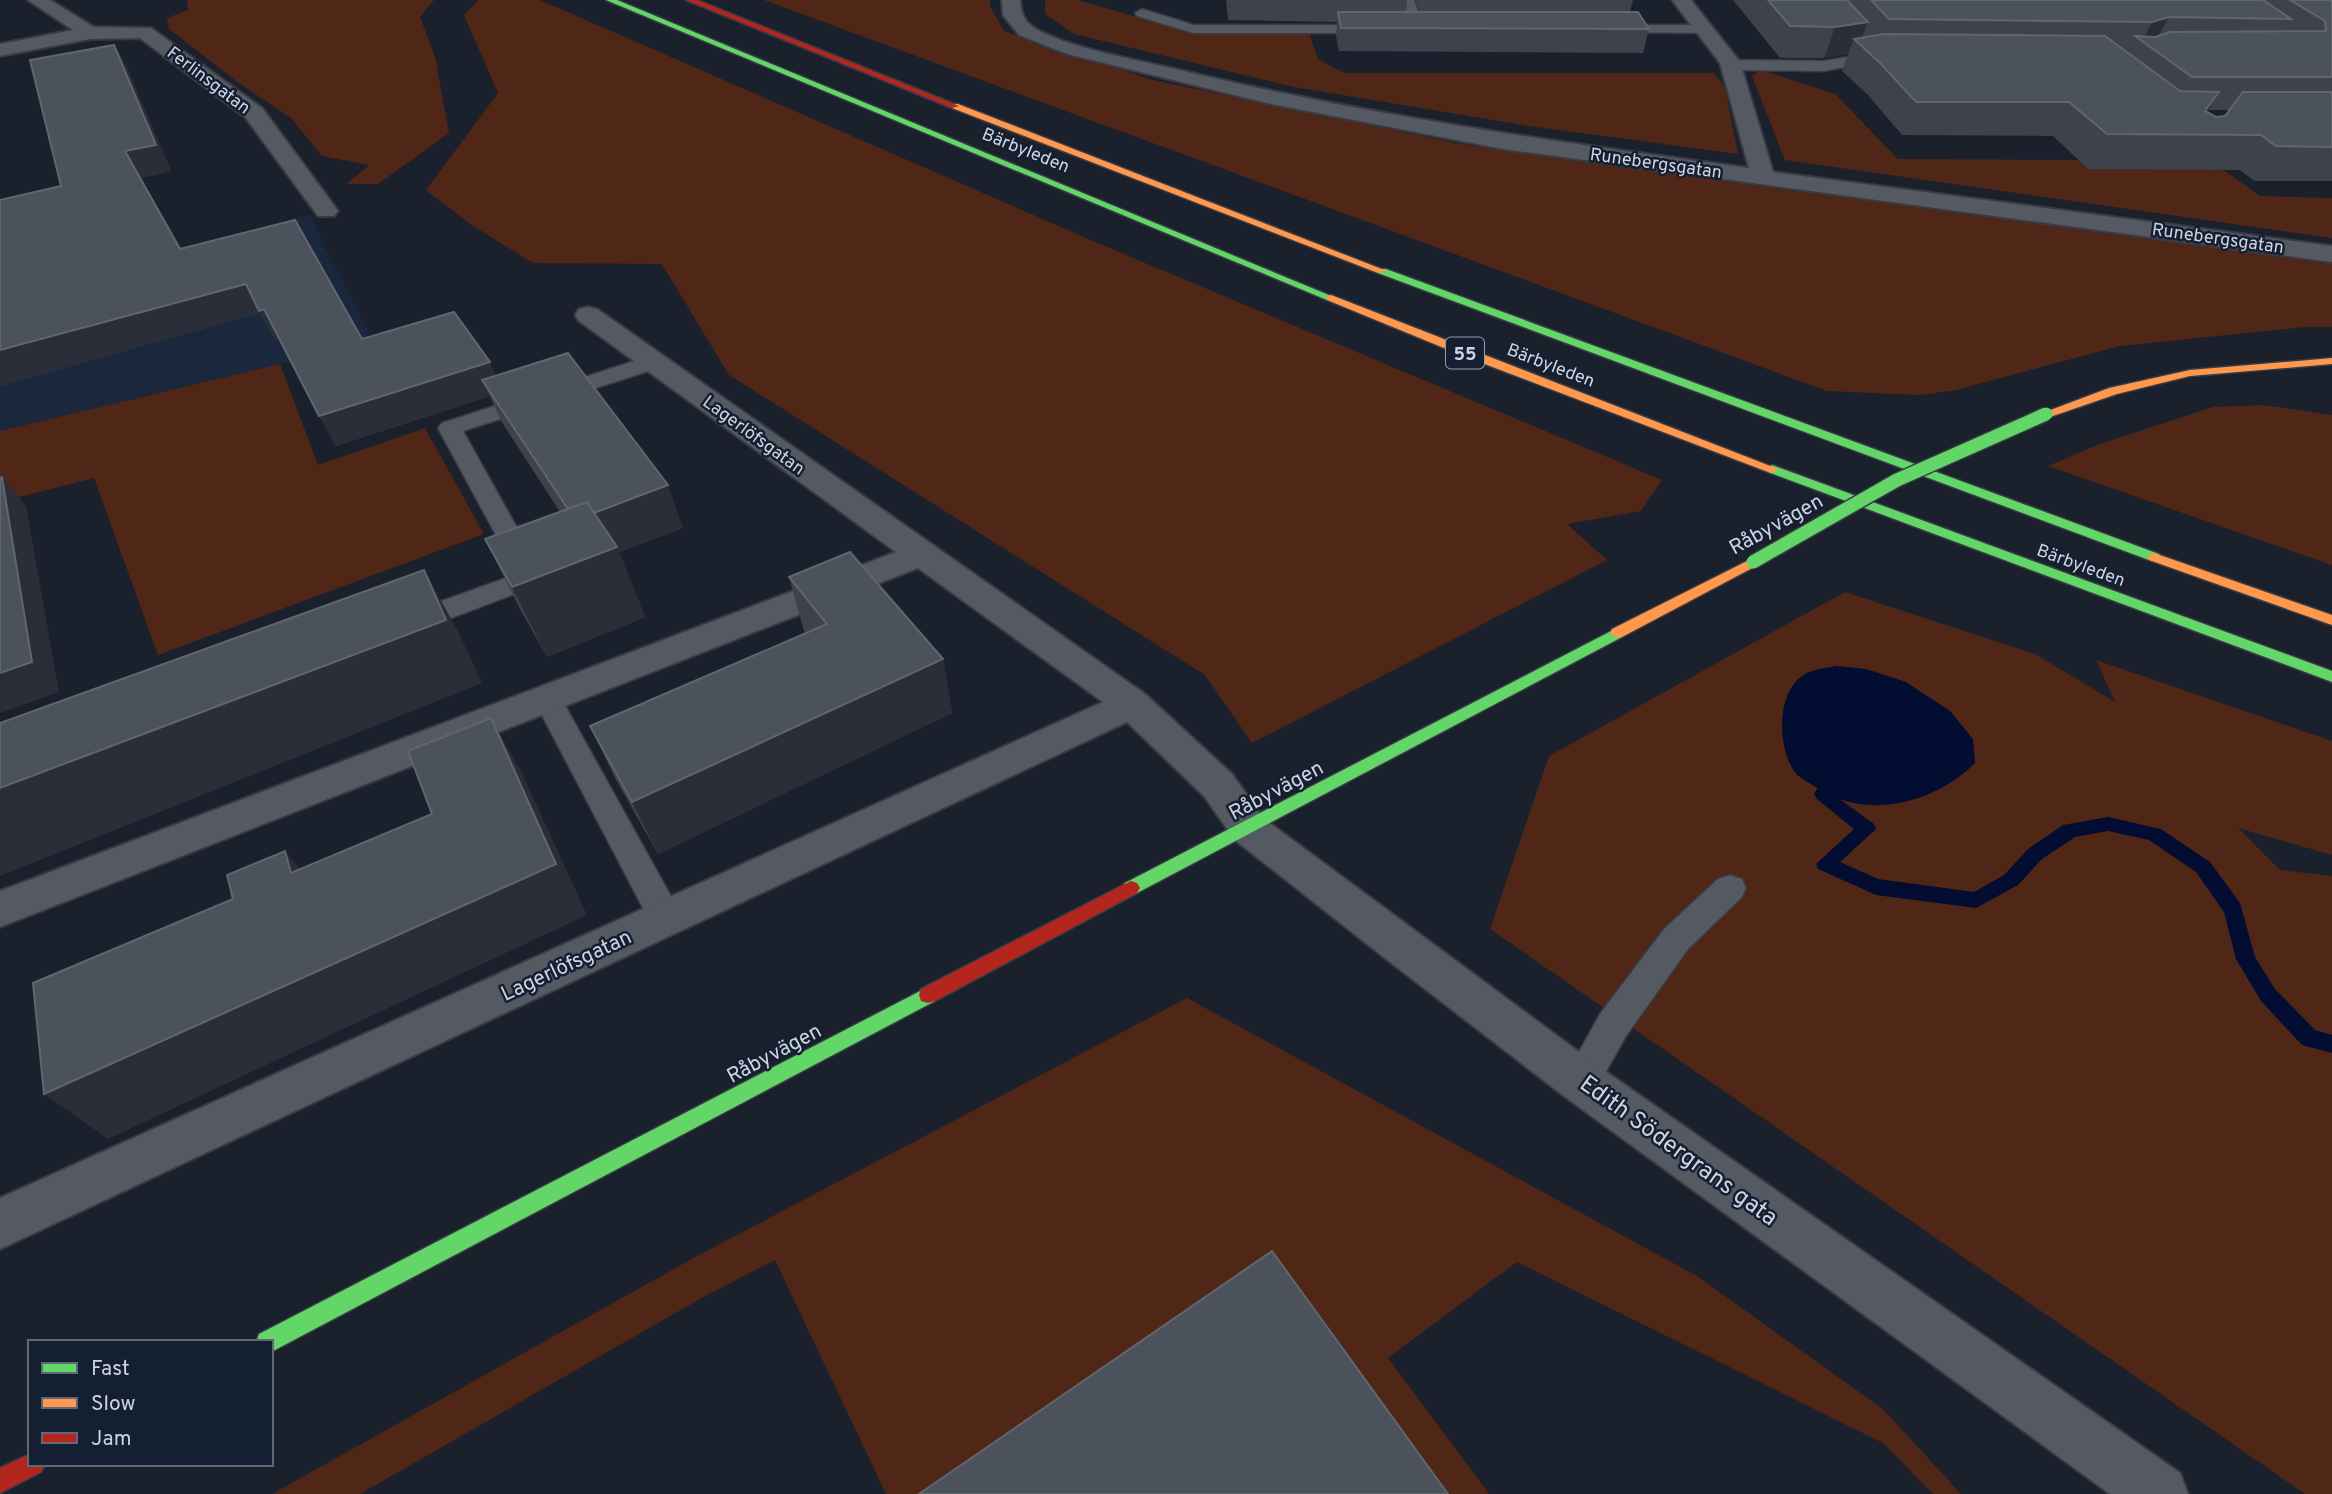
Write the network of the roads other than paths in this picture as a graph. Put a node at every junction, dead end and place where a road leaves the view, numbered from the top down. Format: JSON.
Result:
{"nodes":[{"id":1,"x":37,"y":0,"type":"edge"},
{"id":2,"x":610,"y":0,"type":"edge"},
{"id":3,"x":690,"y":0,"type":"edge"},
{"id":4,"x":1011,"y":0,"type":"edge"},
{"id":5,"x":1407,"y":0,"type":"edge"},
{"id":6,"x":1681,"y":0,"type":"edge"},
{"id":7,"x":1142,"y":13,"type":"dead end"},
{"id":8,"x":1595,"y":29,"type":"edge"},
{"id":9,"x":1704,"y":29,"type":"junction"},
{"id":10,"x":90,"y":33,"type":"junction"},
{"id":11,"x":0,"y":50,"type":"edge"},
{"id":12,"x":1873,"y":55,"type":"edge"},
{"id":13,"x":1731,"y":65,"type":"junction"},
{"id":14,"x":1763,"y":177,"type":"junction"},
{"id":15,"x":326,"y":211,"type":"dead end"},
{"id":16,"x":2332,"y":254,"type":"edge"},
{"id":17,"x":588,"y":316,"type":"dead end"},
{"id":18,"x":2332,"y":361,"type":"edge"},
{"id":19,"x":653,"y":362,"type":"junction"},
{"id":20,"x":920,"y":555,"type":"junction"},
{"id":21,"x":2332,"y":620,"type":"edge"},
{"id":22,"x":389,"y":631,"type":"edge"},
{"id":23,"x":2332,"y":677,"type":"edge"},
{"id":24,"x":547,"y":698,"type":"junction"},
{"id":25,"x":1132,"y":704,"type":"junction"},
{"id":26,"x":1218,"y":785,"type":"joint"},
{"id":27,"x":1249,"y":829,"type":"junction"},
{"id":28,"x":1730,"y":888,"type":"dead end"},
{"id":29,"x":0,"y":909,"type":"edge"},
{"id":30,"x":666,"y":919,"type":"junction"},
{"id":31,"x":1581,"y":1081,"type":"junction"},
{"id":32,"x":0,"y":1224,"type":"edge"},
{"id":33,"x":271,"y":1340,"type":"edge"},
{"id":34,"x":29,"y":1466,"type":"edge"},
{"id":35,"x":0,"y":1481,"type":"edge"},
{"id":36,"x":2159,"y":1494,"type":"edge"}],
"edges":[{"from":1,"to":10,"type":"street"},
{"from":2,"to":23,"type":"main road","name":"Bärbyleden","number":"55"},
{"from":3,"to":21,"type":"main road","name":"Bärbyleden","number":"55"},
{"from":4,"to":14,"type":"street","name":"Runebergsgatan"},
{"from":5,"to":7,"type":"lane"},
{"from":6,"to":9,"type":"street"},
{"from":8,"to":9,"type":"lane"},
{"from":9,"to":13,"type":"street"},
{"from":10,"to":11,"type":"street","name":"Ferlinsgatan"},
{"from":10,"to":15,"type":"street","name":"Ferlinsgatan"},
{"from":12,"to":13,"type":"lane"},
{"from":13,"to":14,"type":"street"},
{"from":14,"to":16,"type":"street","name":"Runebergsgatan"},
{"from":17,"to":19,"type":"street","name":"Lagerlöfsgatan"},
{"from":18,"to":27,"type":"main road","name":"Råbyvägen","bridge":true},
{"from":19,"to":20,"type":"street","name":"Lagerlöfsgatan"},
{"from":19,"to":22,"type":"lane"},
{"from":20,"to":24,"type":"street"},
{"from":20,"to":25,"type":"street","name":"Lagerlöfsgatan"},
{"from":24,"to":29,"type":"street"},
{"from":24,"to":30,"type":"lane"},
{"from":25,"to":26,"type":"street","name":"Lagerlöfsgatan"},
{"from":25,"to":30,"type":"street","name":"Lagerlöfsgatan"},
{"from":26,"to":27,"type":"street","name":"Edith Södergrans gata"},
{"from":27,"to":31,"type":"street","name":"Edith Södergrans gata"},
{"from":27,"to":33,"type":"main road","name":"Råbyvägen"},
{"from":28,"to":31,"type":"lane"},
{"from":30,"to":32,"type":"street","name":"Lagerlöfsgatan"},
{"from":31,"to":36,"type":"street","name":"Edith Södergrans gata"},
{"from":34,"to":35,"type":"main road"}]}
